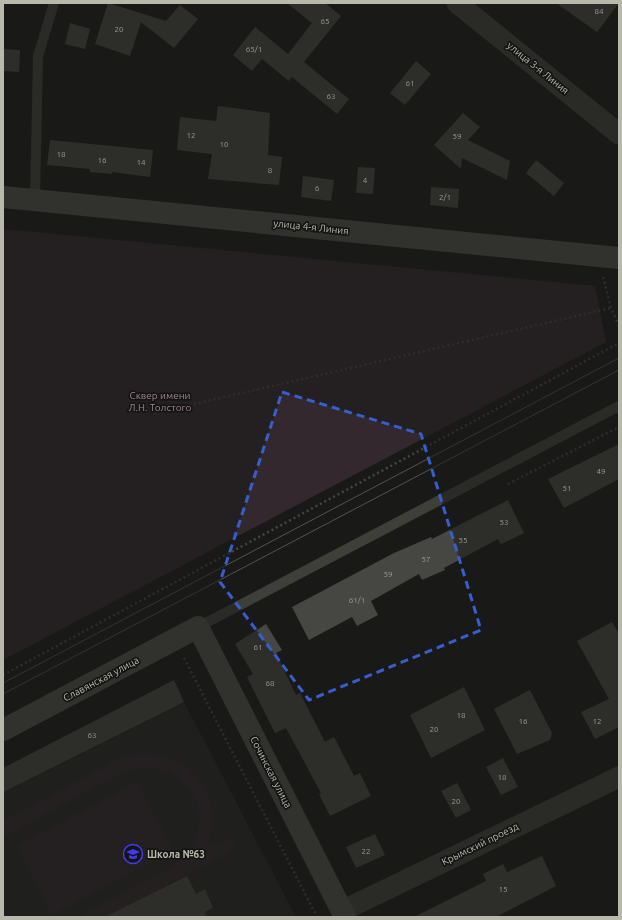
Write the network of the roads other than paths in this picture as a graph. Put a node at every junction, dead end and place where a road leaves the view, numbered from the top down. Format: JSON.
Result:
{"nodes":[{"id":1,"x":54,"y":3,"type":"edge"},
{"id":2,"x":457,"y":3,"type":"edge"},
{"id":3,"x":619,"y":134,"type":"edge"},
{"id":4,"x":3,"y":197,"type":"edge"},
{"id":5,"x":35,"y":200,"type":"junction"},
{"id":6,"x":619,"y":258,"type":"edge"},
{"id":7,"x":619,"y":406,"type":"edge"},
{"id":8,"x":198,"y":627,"type":"junction"},
{"id":9,"x":3,"y":730,"type":"edge"},
{"id":10,"x":619,"y":777,"type":"edge"},
{"id":11,"x":343,"y":914,"type":"edge"}],
"edges":[{"from":1,"to":5,"type":"lane"},
{"from":2,"to":3,"type":"street","name":"улица 3-я Линия"},
{"from":4,"to":5,"type":"street","name":"улица 4-я Линия"},
{"from":5,"to":6,"type":"street","name":"улица 4-я Линия"},
{"from":7,"to":8,"type":"lane"},
{"from":8,"to":9,"type":"street","name":"Славянская улица"},
{"from":8,"to":11,"type":"street","name":"Сочинская улица"},
{"from":10,"to":11,"type":"street","name":"Крымский проезд"}]}
